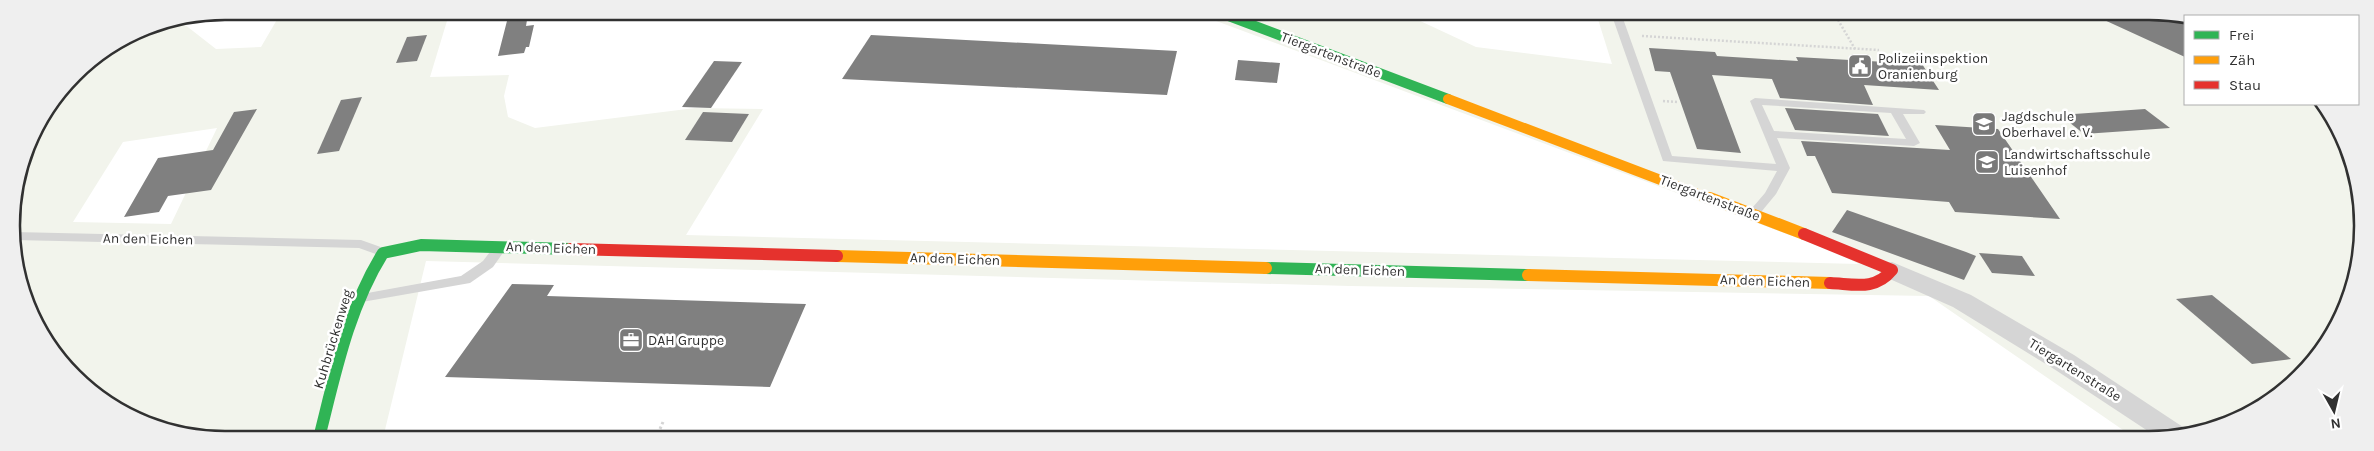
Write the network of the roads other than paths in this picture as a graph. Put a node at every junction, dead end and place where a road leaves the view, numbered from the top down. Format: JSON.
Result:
{"nodes":[{"id":1,"x":1239,"y":20,"type":"edge"},
{"id":2,"x":1619,"y":20,"type":"edge"},
{"id":3,"x":1896,"y":110,"type":"junction"},
{"id":4,"x":1920,"y":112,"type":"dead end"},
{"id":5,"x":1769,"y":134,"type":"junction"},
{"id":6,"x":1667,"y":159,"type":"junction"},
{"id":7,"x":1784,"y":168,"type":"junction"},
{"id":8,"x":1656,"y":178,"type":"junction"},
{"id":9,"x":1753,"y":214,"type":"junction"},
{"id":10,"x":20,"y":236,"type":"edge"},
{"id":11,"x":501,"y":247,"type":"junction"},
{"id":12,"x":384,"y":253,"type":"junction"},
{"id":13,"x":1892,"y":270,"type":"junction"},
{"id":14,"x":360,"y":298,"type":"junction"},
{"id":15,"x":2167,"y":430,"type":"edge"},
{"id":16,"x":321,"y":431,"type":"edge"}],
"edges":[{"from":1,"to":8,"type":"street","name":"Tiergartenstraße"},
{"from":2,"to":6,"type":"lane"},
{"from":3,"to":4,"type":"lane"},
{"from":3,"to":5,"type":"lane"},
{"from":3,"to":5,"type":"lane"},
{"from":5,"to":7,"type":"lane"},
{"from":6,"to":7,"type":"lane"},
{"from":6,"to":8,"type":"lane"},
{"from":7,"to":9,"type":"lane"},
{"from":8,"to":9,"type":"street","name":"Tiergartenstraße"},
{"from":9,"to":13,"type":"street","name":"Tiergartenstraße"},
{"from":10,"to":12,"type":"lane","name":"An den Eichen"},
{"from":11,"to":12,"type":"street","name":"An den Eichen"},
{"from":11,"to":13,"type":"street","name":"An den Eichen"},
{"from":11,"to":14,"type":"lane"},
{"from":12,"to":14,"type":"street","name":"Kuhbrückenweg"},
{"from":13,"to":15,"type":"street","name":"Tiergartenstraße"},
{"from":14,"to":16,"type":"street","name":"Kuhbrückenweg"}]}
